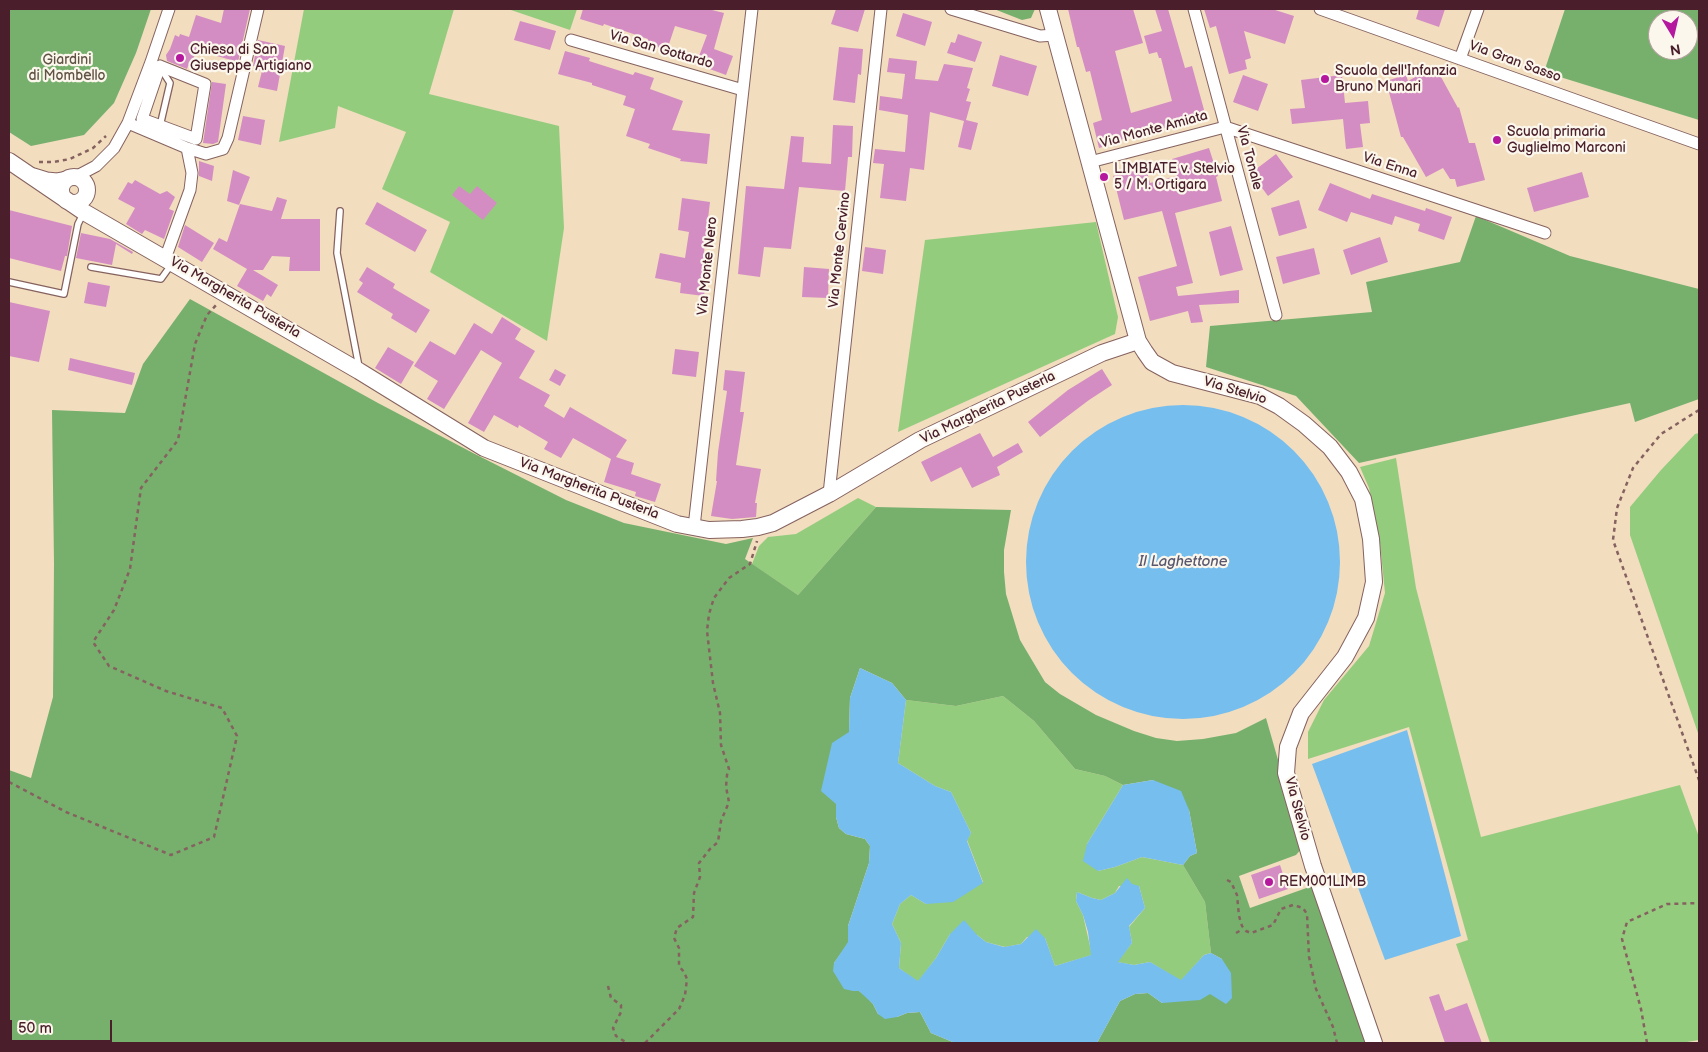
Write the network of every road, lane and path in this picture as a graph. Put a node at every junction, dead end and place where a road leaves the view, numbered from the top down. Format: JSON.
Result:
{"nodes":[{"id":1,"x":169,"y":9,"type":"edge"},
{"id":2,"x":258,"y":9,"type":"edge"},
{"id":3,"x":752,"y":9,"type":"edge"},
{"id":4,"x":881,"y":9,"type":"edge"},
{"id":5,"x":951,"y":9,"type":"edge"},
{"id":6,"x":1048,"y":9,"type":"edge"},
{"id":7,"x":1194,"y":9,"type":"edge"},
{"id":8,"x":1320,"y":9,"type":"edge"},
{"id":9,"x":1478,"y":9,"type":"edge"},
{"id":10,"x":1055,"y":35,"type":"junction"},
{"id":11,"x":571,"y":40,"type":"dead end"},
{"id":12,"x":1460,"y":59,"type":"junction"},
{"id":13,"x":156,"y":64,"type":"junction"},
{"id":14,"x":743,"y":90,"type":"junction"},
{"id":15,"x":128,"y":123,"type":"junction"},
{"id":16,"x":1226,"y":127,"type":"junction"},
{"id":17,"x":158,"y":129,"type":"junction"},
{"id":18,"x":109,"y":132,"type":"dead end"},
{"id":19,"x":1699,"y":144,"type":"edge"},
{"id":20,"x":187,"y":148,"type":"junction"},
{"id":21,"x":37,"y":162,"type":"dead end"},
{"id":22,"x":1090,"y":162,"type":"junction"},
{"id":23,"x":14,"y":164,"type":"edge"},
{"id":24,"x":70,"y":177,"type":"junction"},
{"id":25,"x":67,"y":200,"type":"junction"},
{"id":26,"x":340,"y":210,"type":"dead end"},
{"id":27,"x":84,"y":212,"type":"junction"},
{"id":28,"x":1544,"y":233,"type":"dead end"},
{"id":29,"x":169,"y":261,"type":"junction"},
{"id":30,"x":92,"y":267,"type":"dead end"},
{"id":31,"x":9,"y":282,"type":"edge"},
{"id":32,"x":228,"y":294,"type":"junction"},
{"id":33,"x":1276,"y":315,"type":"dead end"},
{"id":34,"x":1138,"y":341,"type":"junction"},
{"id":35,"x":359,"y":371,"type":"junction"},
{"id":36,"x":1699,"y":410,"type":"edge"},
{"id":37,"x":829,"y":494,"type":"junction"},
{"id":38,"x":763,"y":526,"type":"junction"},
{"id":39,"x":694,"y":527,"type":"junction"},
{"id":40,"x":1699,"y":780,"type":"edge"},
{"id":41,"x":9,"y":782,"type":"edge"},
{"id":42,"x":1227,"y":880,"type":"dead end"},
{"id":43,"x":1699,"y":903,"type":"edge"},
{"id":44,"x":1243,"y":929,"type":"junction"},
{"id":45,"x":1236,"y":933,"type":"dead end"},
{"id":46,"x":608,"y":986,"type":"dead end"},
{"id":47,"x":627,"y":1043,"type":"edge"},
{"id":48,"x":644,"y":1043,"type":"edge"},
{"id":49,"x":1337,"y":1043,"type":"edge"},
{"id":50,"x":1374,"y":1043,"type":"edge"},
{"id":51,"x":1647,"y":1043,"type":"edge"}],
"edges":[{"from":1,"to":13,"type":"street"},
{"from":2,"to":20,"type":"street"},
{"from":3,"to":14,"type":"street","name":"Via Monte Nero"},
{"from":4,"to":37,"type":"street","name":"Via Monte Cervino"},
{"from":5,"to":10,"type":"street"},
{"from":6,"to":10,"type":"street","name":"Via Stelvio"},
{"from":7,"to":16,"type":"street","name":"Via Tonale"},
{"from":8,"to":12,"type":"street","name":"Via Gran Sasso"},
{"from":9,"to":12,"type":"street"},
{"from":10,"to":22,"type":"street","name":"Via Stelvio"},
{"from":11,"to":14,"type":"street","name":"Via San Gottardo"},
{"from":12,"to":19,"type":"street","name":"Via Gran Sasso"},
{"from":13,"to":15,"type":"street"},
{"from":13,"to":17,"type":"lane"},
{"from":13,"to":17,"type":"street"},
{"from":13,"to":17,"type":"street"},
{"from":14,"to":39,"type":"street","name":"Via Monte Nero"},
{"from":15,"to":17,"type":"street"},
{"from":15,"to":24,"type":"street"},
{"from":16,"to":22,"type":"street","name":"Via Monte Amiata"},
{"from":16,"to":28,"type":"street","name":"Via Enna"},
{"from":16,"to":33,"type":"street","name":"Via Tonale"},
{"from":17,"to":20,"type":"street"},
{"from":18,"to":21,"type":"path"},
{"from":20,"to":29,"type":"street","name":"Via Margherita Pusterla"},
{"from":22,"to":34,"type":"street","name":"Via Stelvio"},
{"from":23,"to":24,"type":"street"},
{"from":23,"to":25,"type":"street"},
{"from":24,"to":25,"type":"street"},
{"from":25,"to":27,"type":"street"},
{"from":26,"to":35,"type":"lane"},
{"from":27,"to":29,"type":"street"},
{"from":27,"to":31,"type":"lane"},
{"from":29,"to":30,"type":"lane"},
{"from":29,"to":32,"type":"street","name":"Via Margherita Pusterla"},
{"from":32,"to":35,"type":"street","name":"Via Margherita Pusterla"},
{"from":32,"to":41,"type":"path"},
{"from":34,"to":37,"type":"street","name":"Via Margherita Pusterla"},
{"from":34,"to":50,"type":"street","name":"Via Stelvio"},
{"from":35,"to":39,"type":"street","name":"Via Margherita Pusterla"},
{"from":36,"to":40,"type":"path"},
{"from":37,"to":38,"type":"street","name":"Via Margherita Pusterla"},
{"from":38,"to":39,"type":"street","name":"Via Margherita Pusterla"},
{"from":38,"to":48,"type":"path"},
{"from":42,"to":44,"type":"path"},
{"from":43,"to":51,"type":"path"},
{"from":44,"to":45,"type":"path"},
{"from":44,"to":49,"type":"path"},
{"from":46,"to":47,"type":"path"}]}
